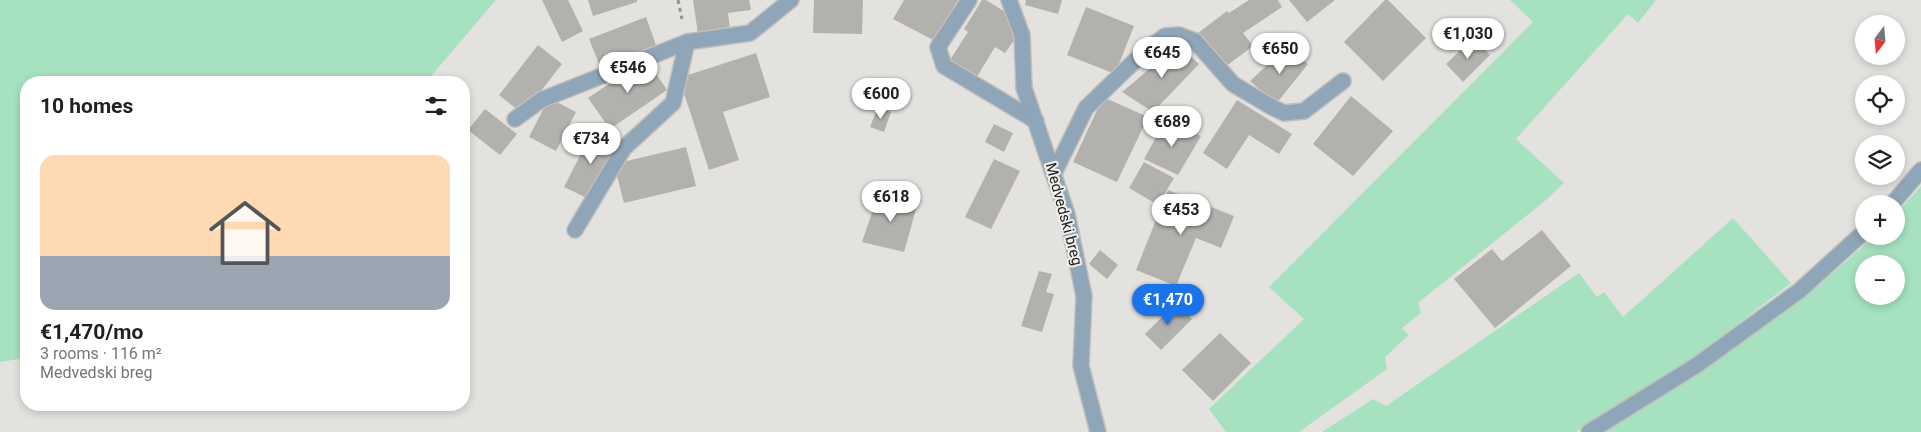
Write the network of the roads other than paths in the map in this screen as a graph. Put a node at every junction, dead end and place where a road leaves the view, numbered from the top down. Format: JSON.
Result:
{"nodes":[{"id":1,"x":791,"y":0,"type":"edge"},
{"id":2,"x":969,"y":0,"type":"edge"},
{"id":3,"x":1009,"y":0,"type":"edge"},
{"id":4,"x":687,"y":42,"type":"junction"},
{"id":5,"x":1343,"y":81,"type":"dead end"},
{"id":6,"x":515,"y":119,"type":"dead end"},
{"id":7,"x":1036,"y":121,"type":"junction"},
{"id":8,"x":1921,"y":170,"type":"edge"},
{"id":9,"x":1054,"y":173,"type":"junction"},
{"id":10,"x":1900,"y":195,"type":"edge"},
{"id":11,"x":575,"y":230,"type":"dead end"},
{"id":12,"x":1855,"y":240,"type":"edge"},
{"id":13,"x":1098,"y":432,"type":"edge"},
{"id":14,"x":1589,"y":432,"type":"edge"}],
"edges":[{"from":1,"to":4,"type":"street"},
{"from":2,"to":7,"type":"street"},
{"from":3,"to":7,"type":"street","name":"Medvedski breg"},
{"from":4,"to":6,"type":"street"},
{"from":4,"to":11,"type":"street"},
{"from":5,"to":9,"type":"street"},
{"from":7,"to":9,"type":"street","name":"Medvedski breg"},
{"from":8,"to":10,"type":"street"},
{"from":9,"to":13,"type":"street","name":"Medvedski breg"},
{"from":12,"to":14,"type":"street"}]}
